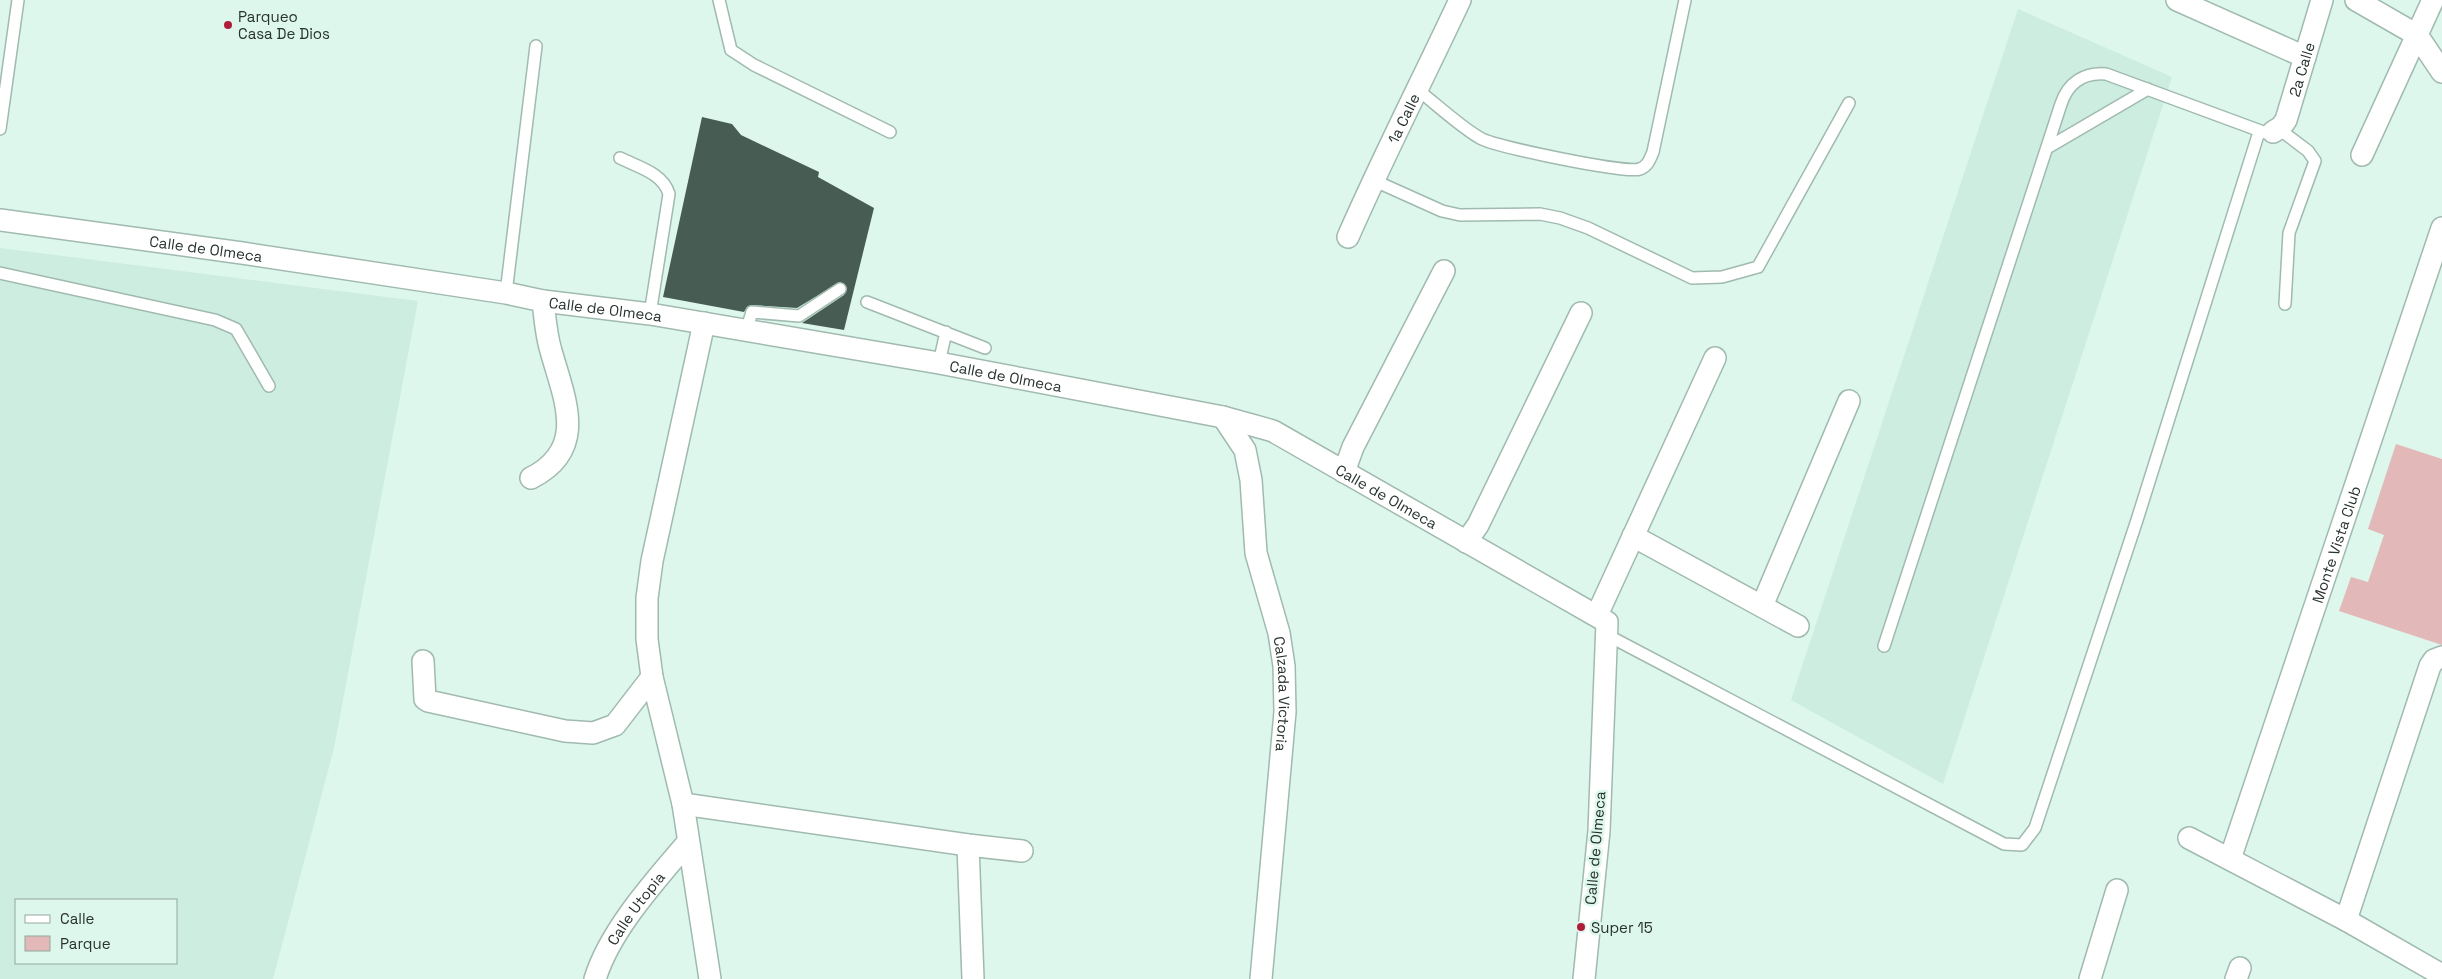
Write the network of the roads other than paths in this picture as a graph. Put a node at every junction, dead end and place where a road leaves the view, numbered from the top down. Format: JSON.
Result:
{"nodes":[{"id":1,"x":18,"y":0,"type":"edge"},
{"id":2,"x":719,"y":0,"type":"edge"},
{"id":3,"x":1460,"y":0,"type":"edge"},
{"id":4,"x":1685,"y":0,"type":"edge"},
{"id":5,"x":2177,"y":0,"type":"edge"},
{"id":6,"x":2322,"y":0,"type":"edge"},
{"id":7,"x":2356,"y":0,"type":"edge"},
{"id":8,"x":2434,"y":3,"type":"edge"},
{"id":9,"x":2417,"y":35,"type":"junction"},
{"id":10,"x":536,"y":46,"type":"dead end"},
{"id":11,"x":2305,"y":57,"type":"junction"},
{"id":12,"x":2442,"y":72,"type":"edge"},
{"id":13,"x":2148,"y":89,"type":"junction"},
{"id":14,"x":1418,"y":90,"type":"junction"},
{"id":15,"x":1849,"y":102,"type":"dead end"},
{"id":16,"x":0,"y":130,"type":"edge"},
{"id":17,"x":2270,"y":131,"type":"junction"},
{"id":18,"x":890,"y":132,"type":"dead end"},
{"id":19,"x":2047,"y":148,"type":"junction"},
{"id":20,"x":2362,"y":155,"type":"dead end"},
{"id":21,"x":620,"y":158,"type":"dead end"},
{"id":22,"x":1373,"y":180,"type":"junction"},
{"id":23,"x":0,"y":220,"type":"edge"},
{"id":24,"x":2442,"y":228,"type":"edge"},
{"id":25,"x":1348,"y":237,"type":"dead end"},
{"id":26,"x":1444,"y":271,"type":"dead end"},
{"id":27,"x":0,"y":273,"type":"edge"},
{"id":28,"x":840,"y":290,"type":"dead end"},
{"id":29,"x":506,"y":293,"type":"junction"},
{"id":30,"x":543,"y":301,"type":"junction"},
{"id":31,"x":867,"y":302,"type":"dead end"},
{"id":32,"x":2285,"y":304,"type":"dead end"},
{"id":33,"x":1581,"y":313,"type":"dead end"},
{"id":34,"x":650,"y":314,"type":"junction"},
{"id":35,"x":704,"y":323,"type":"junction"},
{"id":36,"x":746,"y":330,"type":"junction"},
{"id":37,"x":946,"y":332,"type":"junction"},
{"id":38,"x":985,"y":348,"type":"dead end"},
{"id":39,"x":1715,"y":358,"type":"dead end"},
{"id":40,"x":939,"y":363,"type":"junction"},
{"id":41,"x":269,"y":386,"type":"dead end"},
{"id":42,"x":1849,"y":401,"type":"dead end"},
{"id":43,"x":1222,"y":417,"type":"junction"},
{"id":44,"x":1344,"y":472,"type":"junction"},
{"id":45,"x":531,"y":478,"type":"dead end"},
{"id":46,"x":1472,"y":534,"type":"junction"},
{"id":47,"x":1633,"y":536,"type":"junction"},
{"id":48,"x":1762,"y":606,"type":"junction"},
{"id":49,"x":1597,"y":615,"type":"junction"},
{"id":50,"x":1798,"y":626,"type":"dead end"},
{"id":51,"x":1607,"y":635,"type":"junction"},
{"id":52,"x":1884,"y":646,"type":"dead end"},
{"id":53,"x":2442,"y":656,"type":"edge"},
{"id":54,"x":423,"y":661,"type":"dead end"},
{"id":55,"x":652,"y":677,"type":"junction"},
{"id":56,"x":683,"y":804,"type":"junction"},
{"id":57,"x":2189,"y":838,"type":"dead end"},
{"id":58,"x":688,"y":842,"type":"junction"},
{"id":59,"x":968,"y":846,"type":"junction"},
{"id":60,"x":1022,"y":851,"type":"dead end"},
{"id":61,"x":2230,"y":860,"type":"junction"},
{"id":62,"x":2117,"y":890,"type":"dead end"},
{"id":63,"x":2346,"y":920,"type":"junction"},
{"id":64,"x":2442,"y":975,"type":"edge"},
{"id":65,"x":595,"y":979,"type":"edge"},
{"id":66,"x":710,"y":979,"type":"edge"},
{"id":67,"x":973,"y":979,"type":"edge"},
{"id":68,"x":1261,"y":979,"type":"edge"},
{"id":69,"x":1584,"y":979,"type":"edge"},
{"id":70,"x":2090,"y":979,"type":"edge"}],
"edges":[{"from":1,"to":16,"type":"lane"},
{"from":2,"to":18,"type":"lane"},
{"from":3,"to":14,"type":"street","name":"1a Calle"},
{"from":4,"to":14,"type":"lane"},
{"from":5,"to":11,"type":"street"},
{"from":6,"to":11,"type":"street","name":"2a Calle"},
{"from":7,"to":9,"type":"street"},
{"from":8,"to":9,"type":"street"},
{"from":9,"to":12,"type":"street"},
{"from":9,"to":20,"type":"street"},
{"from":10,"to":29,"type":"lane"},
{"from":11,"to":17,"type":"street","name":"2a Calle"},
{"from":13,"to":17,"type":"lane"},
{"from":13,"to":19,"type":"lane"},
{"from":13,"to":19,"type":"lane"},
{"from":14,"to":22,"type":"street","name":"1a Calle"},
{"from":15,"to":22,"type":"lane"},
{"from":17,"to":32,"type":"lane"},
{"from":17,"to":51,"type":"lane"},
{"from":19,"to":52,"type":"lane"},
{"from":21,"to":34,"type":"lane"},
{"from":22,"to":25,"type":"street","name":"1a Calle"},
{"from":23,"to":29,"type":"street","name":"Calle de Olmeca"},
{"from":24,"to":61,"type":"street","name":"Monte Vista Club"},
{"from":26,"to":44,"type":"street"},
{"from":27,"to":41,"type":"lane"},
{"from":28,"to":36,"type":"lane"},
{"from":29,"to":30,"type":"street","name":"Calle de Olmeca"},
{"from":30,"to":34,"type":"street","name":"Calle de Olmeca"},
{"from":30,"to":45,"type":"street"},
{"from":31,"to":37,"type":"lane"},
{"from":33,"to":46,"type":"street"},
{"from":34,"to":35,"type":"street","name":"Calle de Olmeca"},
{"from":35,"to":36,"type":"street","name":"Calle de Olmeca"},
{"from":35,"to":55,"type":"street"},
{"from":36,"to":40,"type":"street","name":"Calle de Olmeca"},
{"from":37,"to":38,"type":"lane"},
{"from":37,"to":40,"type":"lane"},
{"from":39,"to":47,"type":"street"},
{"from":40,"to":43,"type":"street","name":"Calle de Olmeca"},
{"from":42,"to":48,"type":"street"},
{"from":43,"to":44,"type":"street","name":"Calle de Olmeca"},
{"from":43,"to":68,"type":"street","name":"Calzada Victoria"},
{"from":44,"to":46,"type":"street","name":"Calle de Olmeca"},
{"from":46,"to":49,"type":"street","name":"Calle de Olmeca"},
{"from":47,"to":48,"type":"street"},
{"from":47,"to":49,"type":"street"},
{"from":48,"to":50,"type":"street"},
{"from":49,"to":51,"type":"street","name":"Calle de Olmeca"},
{"from":51,"to":69,"type":"street","name":"Calle de Olmeca"},
{"from":53,"to":63,"type":"street"},
{"from":54,"to":55,"type":"street"},
{"from":55,"to":56,"type":"street"},
{"from":56,"to":58,"type":"street"},
{"from":56,"to":59,"type":"street"},
{"from":57,"to":61,"type":"street"},
{"from":58,"to":65,"type":"street","name":"Calle Utopia"},
{"from":58,"to":66,"type":"street"},
{"from":59,"to":60,"type":"street"},
{"from":59,"to":67,"type":"street"},
{"from":61,"to":63,"type":"street"},
{"from":62,"to":70,"type":"street"},
{"from":63,"to":64,"type":"street"}]}
